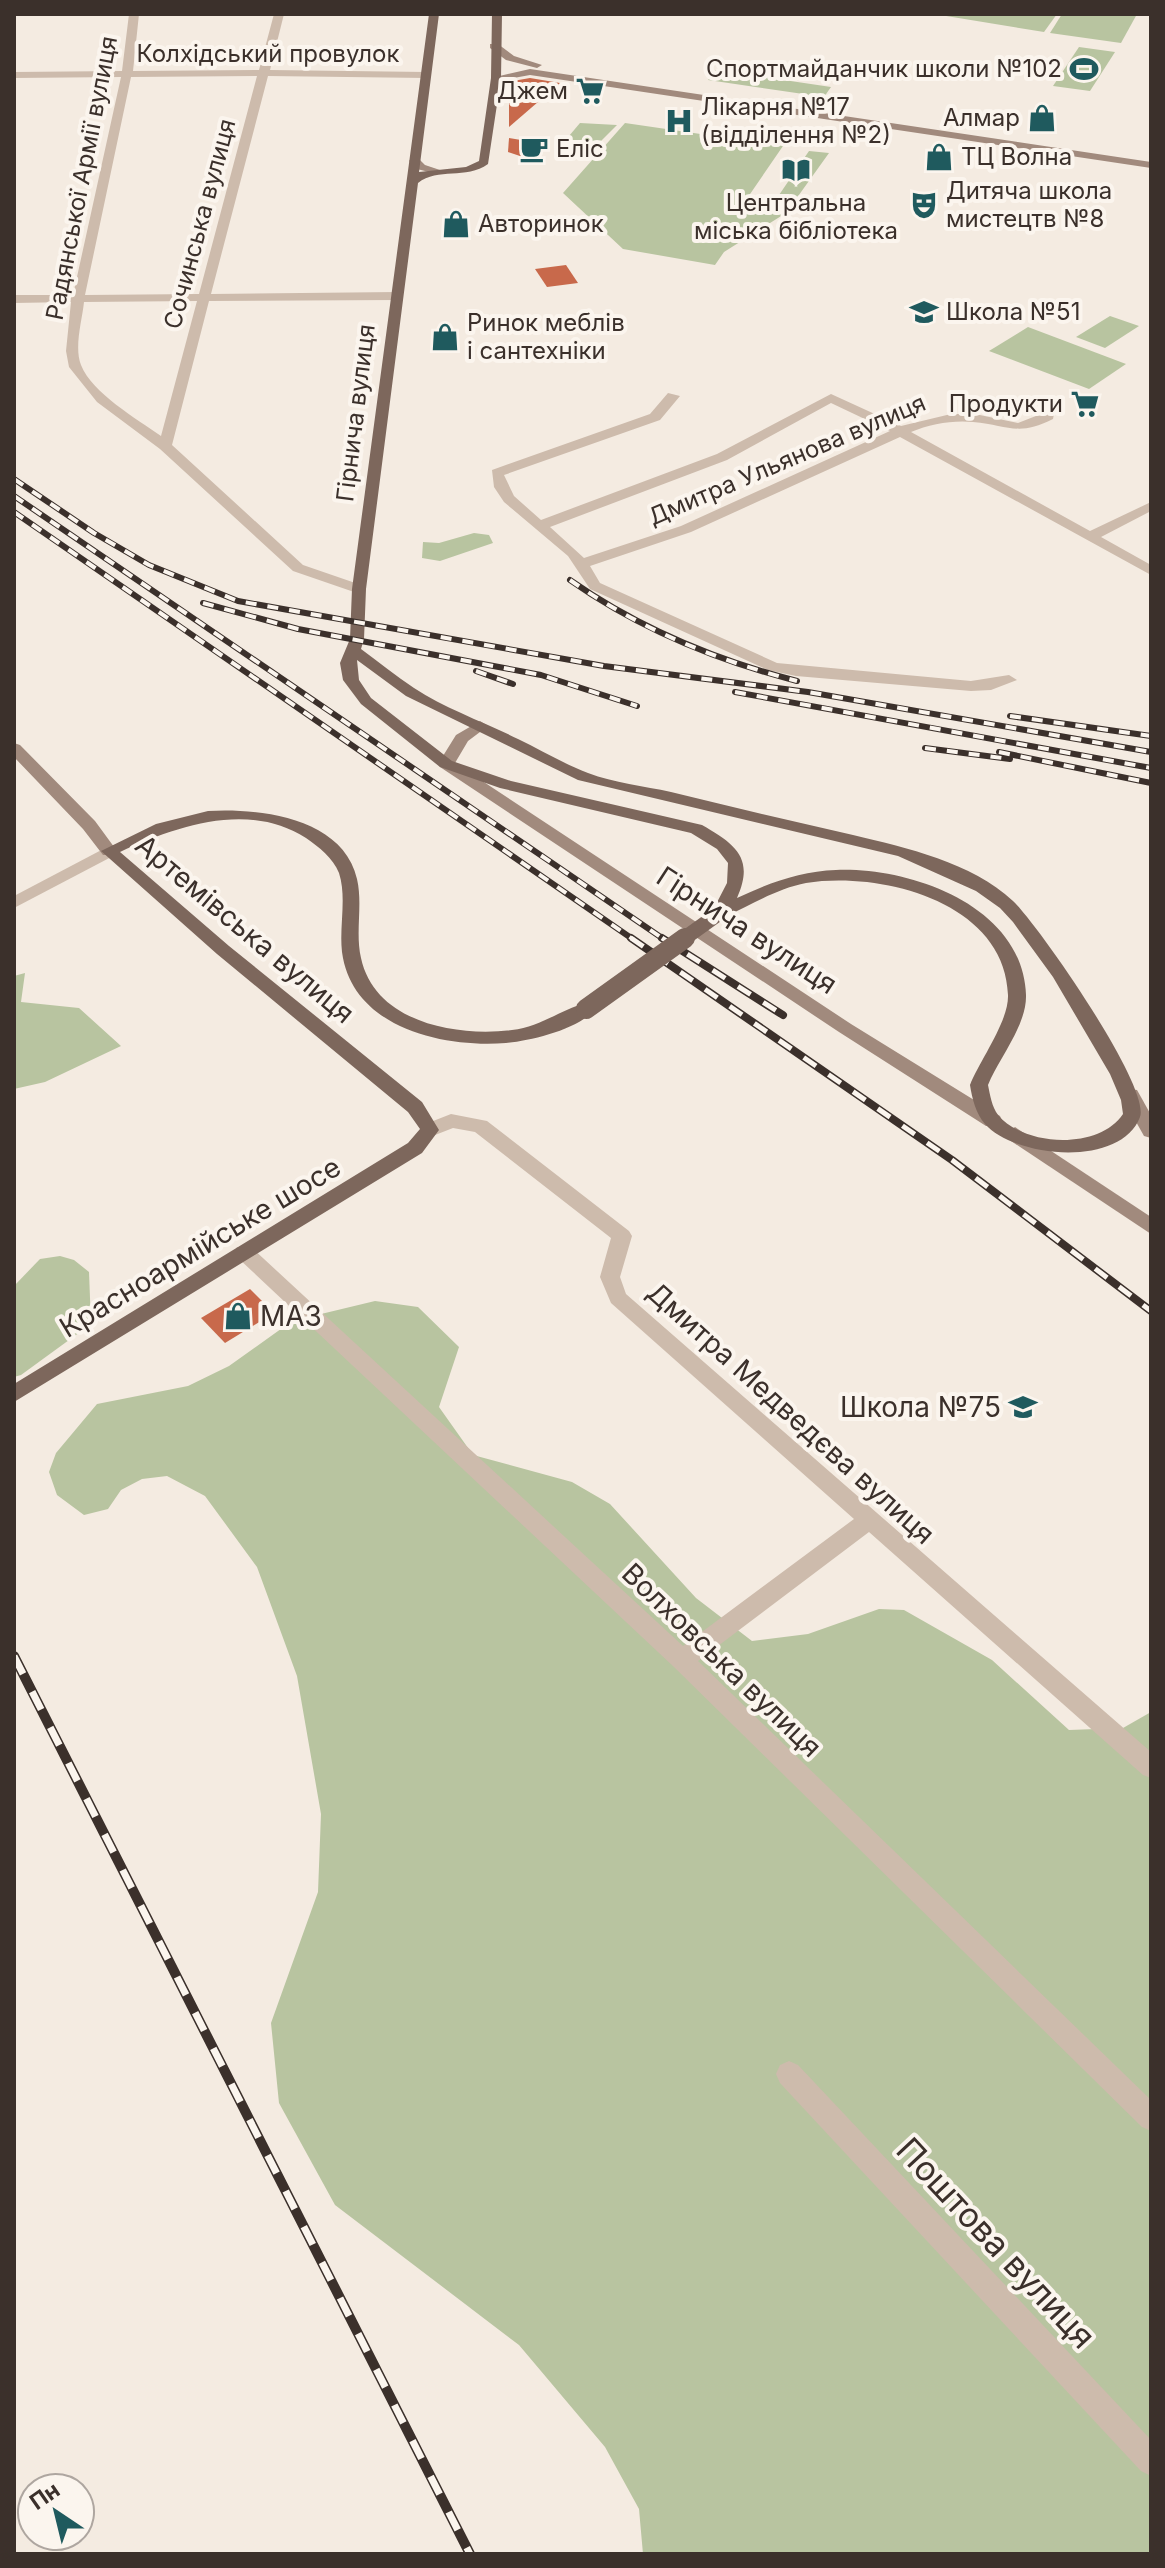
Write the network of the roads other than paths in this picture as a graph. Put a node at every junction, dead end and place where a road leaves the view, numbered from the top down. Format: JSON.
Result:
{"nodes":[{"id":1,"x":134,"y":14,"type":"edge"},
{"id":2,"x":279,"y":14,"type":"edge"},
{"id":3,"x":434,"y":14,"type":"edge"},
{"id":4,"x":497,"y":14,"type":"edge"},
{"id":5,"x":494,"y":46,"type":"junction"},
{"id":6,"x":532,"y":68,"type":"junction"},
{"id":7,"x":127,"y":73,"type":"junction"},
{"id":8,"x":262,"y":73,"type":"junction"},
{"id":9,"x":14,"y":75,"type":"edge"},
{"id":10,"x":426,"y":75,"type":"junction"},
{"id":11,"x":496,"y":78,"type":"junction"},
{"id":12,"x":415,"y":161,"type":"junction"},
{"id":13,"x":1151,"y":165,"type":"edge"},
{"id":14,"x":437,"y":171,"type":"junction"},
{"id":15,"x":412,"y":182,"type":"junction"},
{"id":16,"x":397,"y":296,"type":"junction"},
{"id":17,"x":203,"y":298,"type":"junction"},
{"id":18,"x":14,"y":299,"type":"edge"},
{"id":19,"x":78,"y":299,"type":"junction"},
{"id":20,"x":673,"y":396,"type":"dead end"},
{"id":21,"x":1048,"y":409,"type":"dead end"},
{"id":22,"x":900,"y":431,"type":"junction"},
{"id":23,"x":165,"y":446,"type":"junction"},
{"id":24,"x":1151,"y":506,"type":"edge"},
{"id":25,"x":541,"y":525,"type":"junction"},
{"id":26,"x":1090,"y":537,"type":"junction"},
{"id":27,"x":582,"y":564,"type":"junction"},
{"id":28,"x":1151,"y":571,"type":"edge"},
{"id":29,"x":359,"y":589,"type":"junction"},
{"id":30,"x":354,"y":651,"type":"junction"},
{"id":31,"x":1009,"y":680,"type":"dead end"},
{"id":32,"x":480,"y":726,"type":"junction"},
{"id":33,"x":14,"y":748,"type":"edge"},
{"id":34,"x":446,"y":764,"type":"junction"},
{"id":35,"x":109,"y":851,"type":"junction"},
{"id":36,"x":14,"y":903,"type":"edge"},
{"id":37,"x":721,"y":912,"type":"junction"},
{"id":38,"x":1130,"y":1095,"type":"junction"},
{"id":39,"x":993,"y":1121,"type":"junction"},
{"id":40,"x":430,"y":1130,"type":"junction"},
{"id":41,"x":1151,"y":1131,"type":"edge"},
{"id":42,"x":1011,"y":1132,"type":"junction"},
{"id":43,"x":1151,"y":1227,"type":"edge"},
{"id":44,"x":244,"y":1252,"type":"junction"},
{"id":45,"x":14,"y":1394,"type":"edge"},
{"id":46,"x":869,"y":1520,"type":"junction"},
{"id":47,"x":682,"y":1660,"type":"junction"},
{"id":48,"x":1151,"y":1767,"type":"edge"},
{"id":49,"x":789,"y":2074,"type":"dead end"},
{"id":50,"x":1151,"y":2118,"type":"edge"},
{"id":51,"x":1151,"y":2461,"type":"edge"}],
"edges":[{"from":1,"to":7,"type":"street","name":"Радянської Армії вулиця"},
{"from":2,"to":8,"type":"street","name":"Сочинська вулиця"},
{"from":3,"to":10,"type":"main road","name":"Гірнича вулиця"},
{"from":4,"to":5,"type":"main road"},
{"from":5,"to":6,"type":"main road"},
{"from":5,"to":11,"type":"main road"},
{"from":6,"to":11,"type":"main road"},
{"from":6,"to":13,"type":"main road"},
{"from":7,"to":8,"type":"street","name":"Колхідський провулок"},
{"from":7,"to":9,"type":"street","name":"Колхідський провулок"},
{"from":7,"to":19,"type":"street","name":"Радянської Армії вулиця"},
{"from":8,"to":10,"type":"street","name":"Колхідський провулок"},
{"from":8,"to":17,"type":"street","name":"Сочинська вулиця"},
{"from":10,"to":12,"type":"main road","name":"Гірнича вулиця"},
{"from":11,"to":14,"type":"main road"},
{"from":12,"to":14,"type":"main road"},
{"from":12,"to":15,"type":"main road","name":"Гірнича вулиця"},
{"from":14,"to":15,"type":"main road"},
{"from":15,"to":16,"type":"main road","name":"Гірнича вулиця"},
{"from":16,"to":17,"type":"street"},
{"from":16,"to":29,"type":"main road","name":"Гірнича вулиця"},
{"from":17,"to":19,"type":"street"},
{"from":17,"to":23,"type":"street","name":"Сочинська вулиця"},
{"from":18,"to":19,"type":"street"},
{"from":19,"to":23,"type":"street","name":"Радянської Армії вулиця"},
{"from":20,"to":25,"type":"street"},
{"from":21,"to":22,"type":"street","name":"Дмитра Ульянова вулиця"},
{"from":22,"to":25,"type":"street"},
{"from":22,"to":26,"type":"street"},
{"from":22,"to":27,"type":"street","name":"Дмитра Ульянова вулиця"},
{"from":23,"to":29,"type":"street","name":"Радянської Армії вулиця"},
{"from":24,"to":26,"type":"street"},
{"from":25,"to":27,"type":"street"},
{"from":26,"to":28,"type":"street"},
{"from":27,"to":31,"type":"street"},
{"from":29,"to":30,"type":"main road","name":"Гірнича вулиця"},
{"from":30,"to":32,"type":"main road"},
{"from":30,"to":34,"type":"main road","name":"Гірнича вулиця"},
{"from":32,"to":34,"type":"main road"},
{"from":32,"to":38,"type":"main road"},
{"from":33,"to":35,"type":"main road","name":"Артемівська вулиця"},
{"from":34,"to":37,"type":"main road"},
{"from":34,"to":39,"type":"main road","name":"Гірнича вулиця"},
{"from":35,"to":36,"type":"street"},
{"from":35,"to":37,"type":"main road","bridge":true},
{"from":35,"to":40,"type":"main road","name":"Артемівська вулиця"},
{"from":37,"to":39,"type":"main road"},
{"from":38,"to":41,"type":"main road"},
{"from":38,"to":42,"type":"main road"},
{"from":39,"to":42,"type":"main road","name":"Гірнича вулиця"},
{"from":40,"to":44,"type":"main road","name":"Красноармійське шосе"},
{"from":40,"to":46,"type":"street","name":"Дмитра Медведєва вулиця"},
{"from":42,"to":43,"type":"main road","name":"Гірнича вулиця"},
{"from":44,"to":45,"type":"main road","name":"Красноармійське шосе"},
{"from":44,"to":47,"type":"street","name":"Волховська вулиця"},
{"from":46,"to":47,"type":"street"},
{"from":46,"to":48,"type":"street","name":"Дмитра Медведєва вулиця"},
{"from":47,"to":50,"type":"street","name":"Волховська вулиця"},
{"from":49,"to":51,"type":"street","name":"Поштова вулиця"}]}
